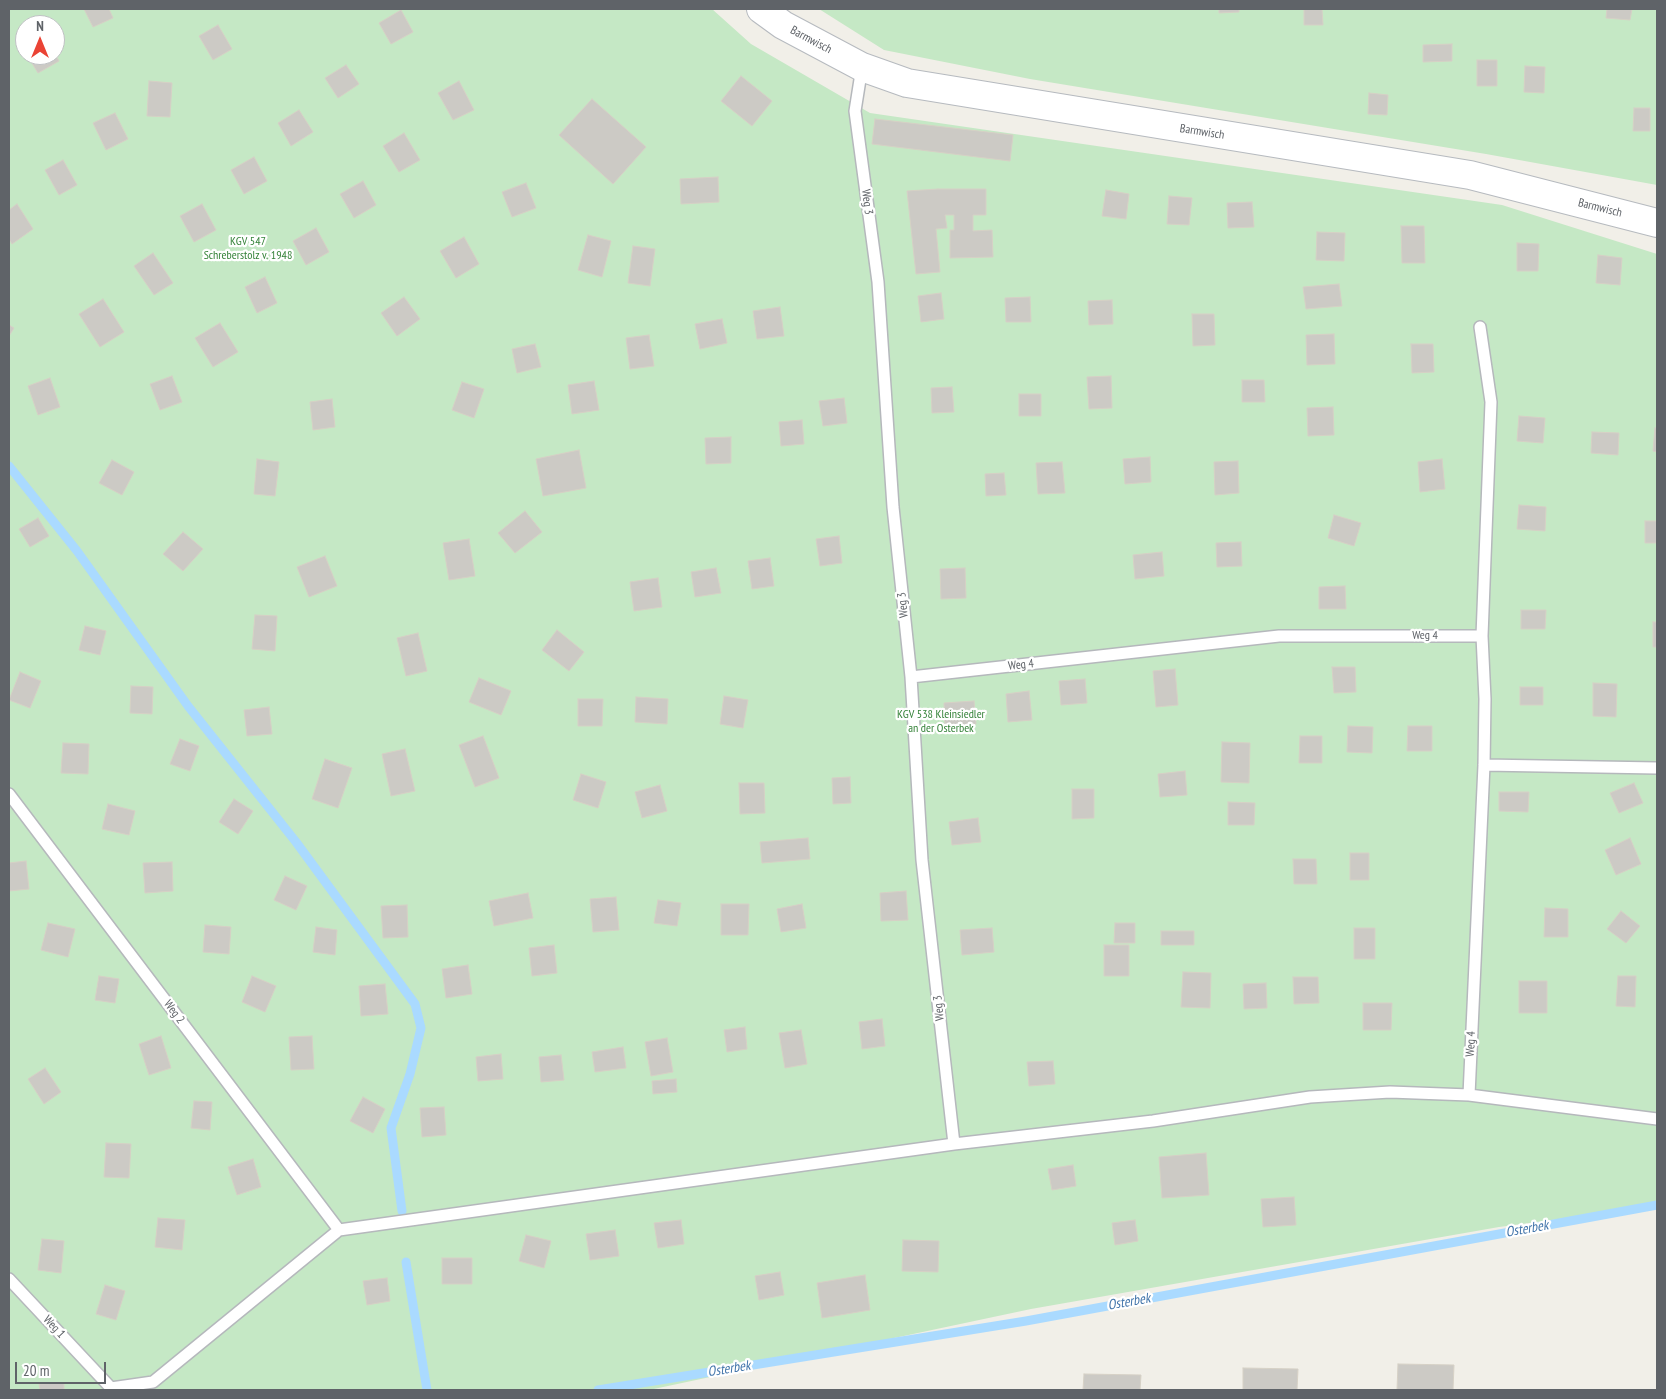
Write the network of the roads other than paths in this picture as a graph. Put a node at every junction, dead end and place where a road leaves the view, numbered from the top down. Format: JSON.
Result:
{"nodes":[{"id":1,"x":761,"y":9,"type":"edge"},
{"id":2,"x":862,"y":67,"type":"junction"},
{"id":3,"x":1657,"y":223,"type":"edge"},
{"id":4,"x":1480,"y":328,"type":"dead end"},
{"id":5,"x":1482,"y":636,"type":"junction"},
{"id":6,"x":911,"y":677,"type":"junction"},
{"id":7,"x":1484,"y":765,"type":"junction"},
{"id":8,"x":1657,"y":768,"type":"edge"},
{"id":9,"x":9,"y":794,"type":"edge"},
{"id":10,"x":1469,"y":1095,"type":"junction"},
{"id":11,"x":1657,"y":1119,"type":"edge"},
{"id":12,"x":954,"y":1144,"type":"junction"},
{"id":13,"x":339,"y":1230,"type":"junction"},
{"id":14,"x":9,"y":1279,"type":"edge"}],
"edges":[{"from":1,"to":2,"type":"street","name":"Barmwisch"},
{"from":2,"to":3,"type":"street","name":"Barmwisch"},
{"from":2,"to":6,"type":"lane","name":"Weg 3"},
{"from":4,"to":5,"type":"lane"},
{"from":5,"to":6,"type":"lane","name":"Weg 4"},
{"from":5,"to":7,"type":"lane","name":"Weg 4"},
{"from":6,"to":12,"type":"lane","name":"Weg 3"},
{"from":7,"to":8,"type":"lane"},
{"from":7,"to":10,"type":"lane","name":"Weg 4"},
{"from":9,"to":13,"type":"lane","name":"Weg 2"},
{"from":10,"to":11,"type":"lane"},
{"from":10,"to":12,"type":"lane"},
{"from":12,"to":13,"type":"lane"},
{"from":13,"to":14,"type":"lane","name":"Weg 1"}]}
